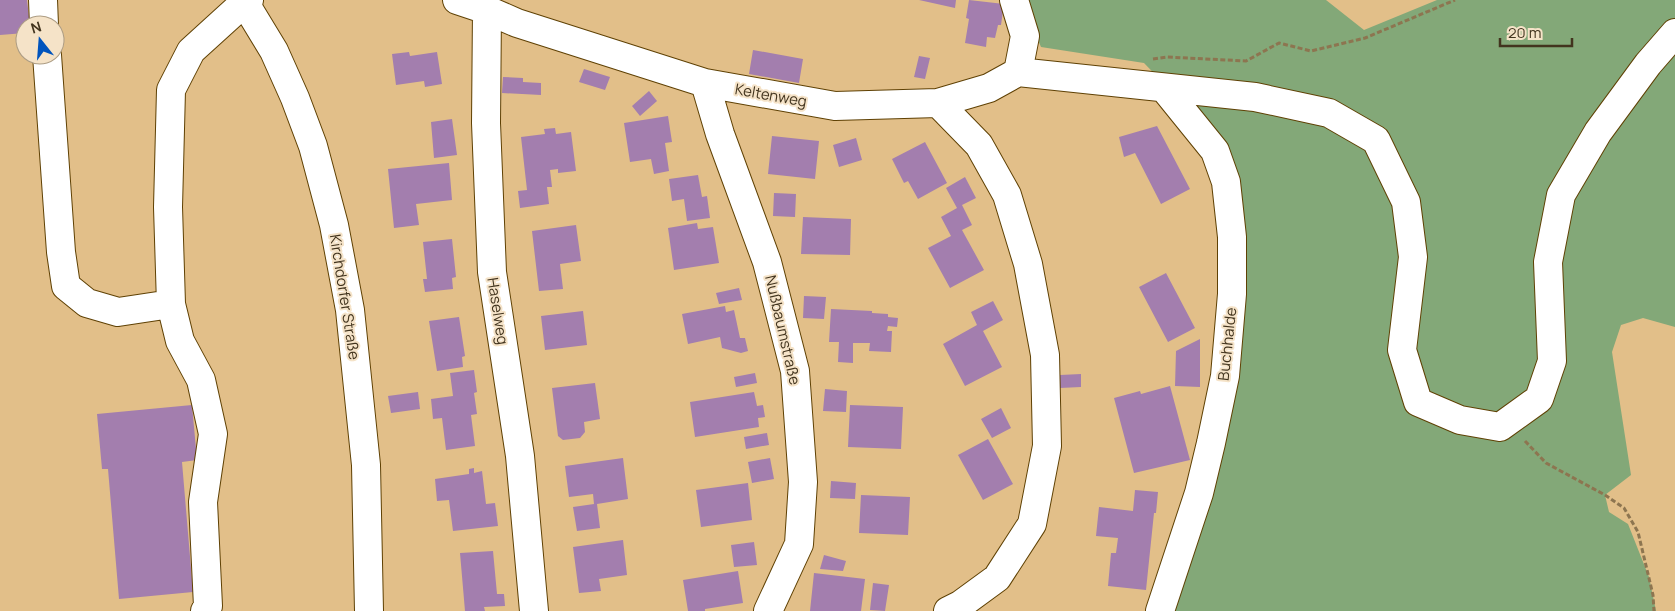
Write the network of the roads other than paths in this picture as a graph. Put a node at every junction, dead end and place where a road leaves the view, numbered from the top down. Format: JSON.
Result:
{"nodes":[{"id":1,"x":43,"y":0,"type":"edge"},
{"id":2,"x":457,"y":0,"type":"edge"},
{"id":3,"x":1014,"y":0,"type":"edge"},
{"id":4,"x":246,"y":1,"type":"edge"},
{"id":5,"x":487,"y":10,"type":"junction"},
{"id":6,"x":515,"y":11,"type":"edge"},
{"id":7,"x":44,"y":15,"type":"edge"},
{"id":8,"x":1675,"y":33,"type":"edge"},
{"id":9,"x":47,"y":65,"type":"edge"},
{"id":10,"x":1018,"y":72,"type":"junction"},
{"id":11,"x":705,"y":83,"type":"junction"},
{"id":12,"x":1164,"y":88,"type":"junction"},
{"id":13,"x":938,"y":103,"type":"junction"},
{"id":14,"x":171,"y":304,"type":"junction"},
{"id":15,"x":205,"y":611,"type":"edge"},
{"id":16,"x":369,"y":611,"type":"edge"},
{"id":17,"x":534,"y":611,"type":"edge"},
{"id":18,"x":768,"y":611,"type":"edge"},
{"id":19,"x":948,"y":611,"type":"edge"},
{"id":20,"x":1160,"y":611,"type":"edge"}],
"edges":[{"from":1,"to":7,"type":"street"},
{"from":2,"to":5,"type":"street","name":"Keltenweg"},
{"from":3,"to":10,"type":"street"},
{"from":4,"to":14,"type":"street","name":"Kirchdorfer Straße"},
{"from":4,"to":16,"type":"street","name":"Kirchdorfer Straße"},
{"from":5,"to":6,"type":"street","name":"Keltenweg"},
{"from":5,"to":17,"type":"street","name":"Haselweg"},
{"from":6,"to":11,"type":"street","name":"Keltenweg"},
{"from":8,"to":12,"type":"street"},
{"from":9,"to":14,"type":"street"},
{"from":10,"to":12,"type":"street"},
{"from":10,"to":13,"type":"street","name":"Keltenweg"},
{"from":11,"to":13,"type":"street","name":"Keltenweg"},
{"from":11,"to":18,"type":"street","name":"Nußbaumstraße"},
{"from":12,"to":20,"type":"street","name":"Buchhalde"},
{"from":13,"to":19,"type":"street"},
{"from":14,"to":15,"type":"street","name":"Kirchdorfer Straße"}]}
